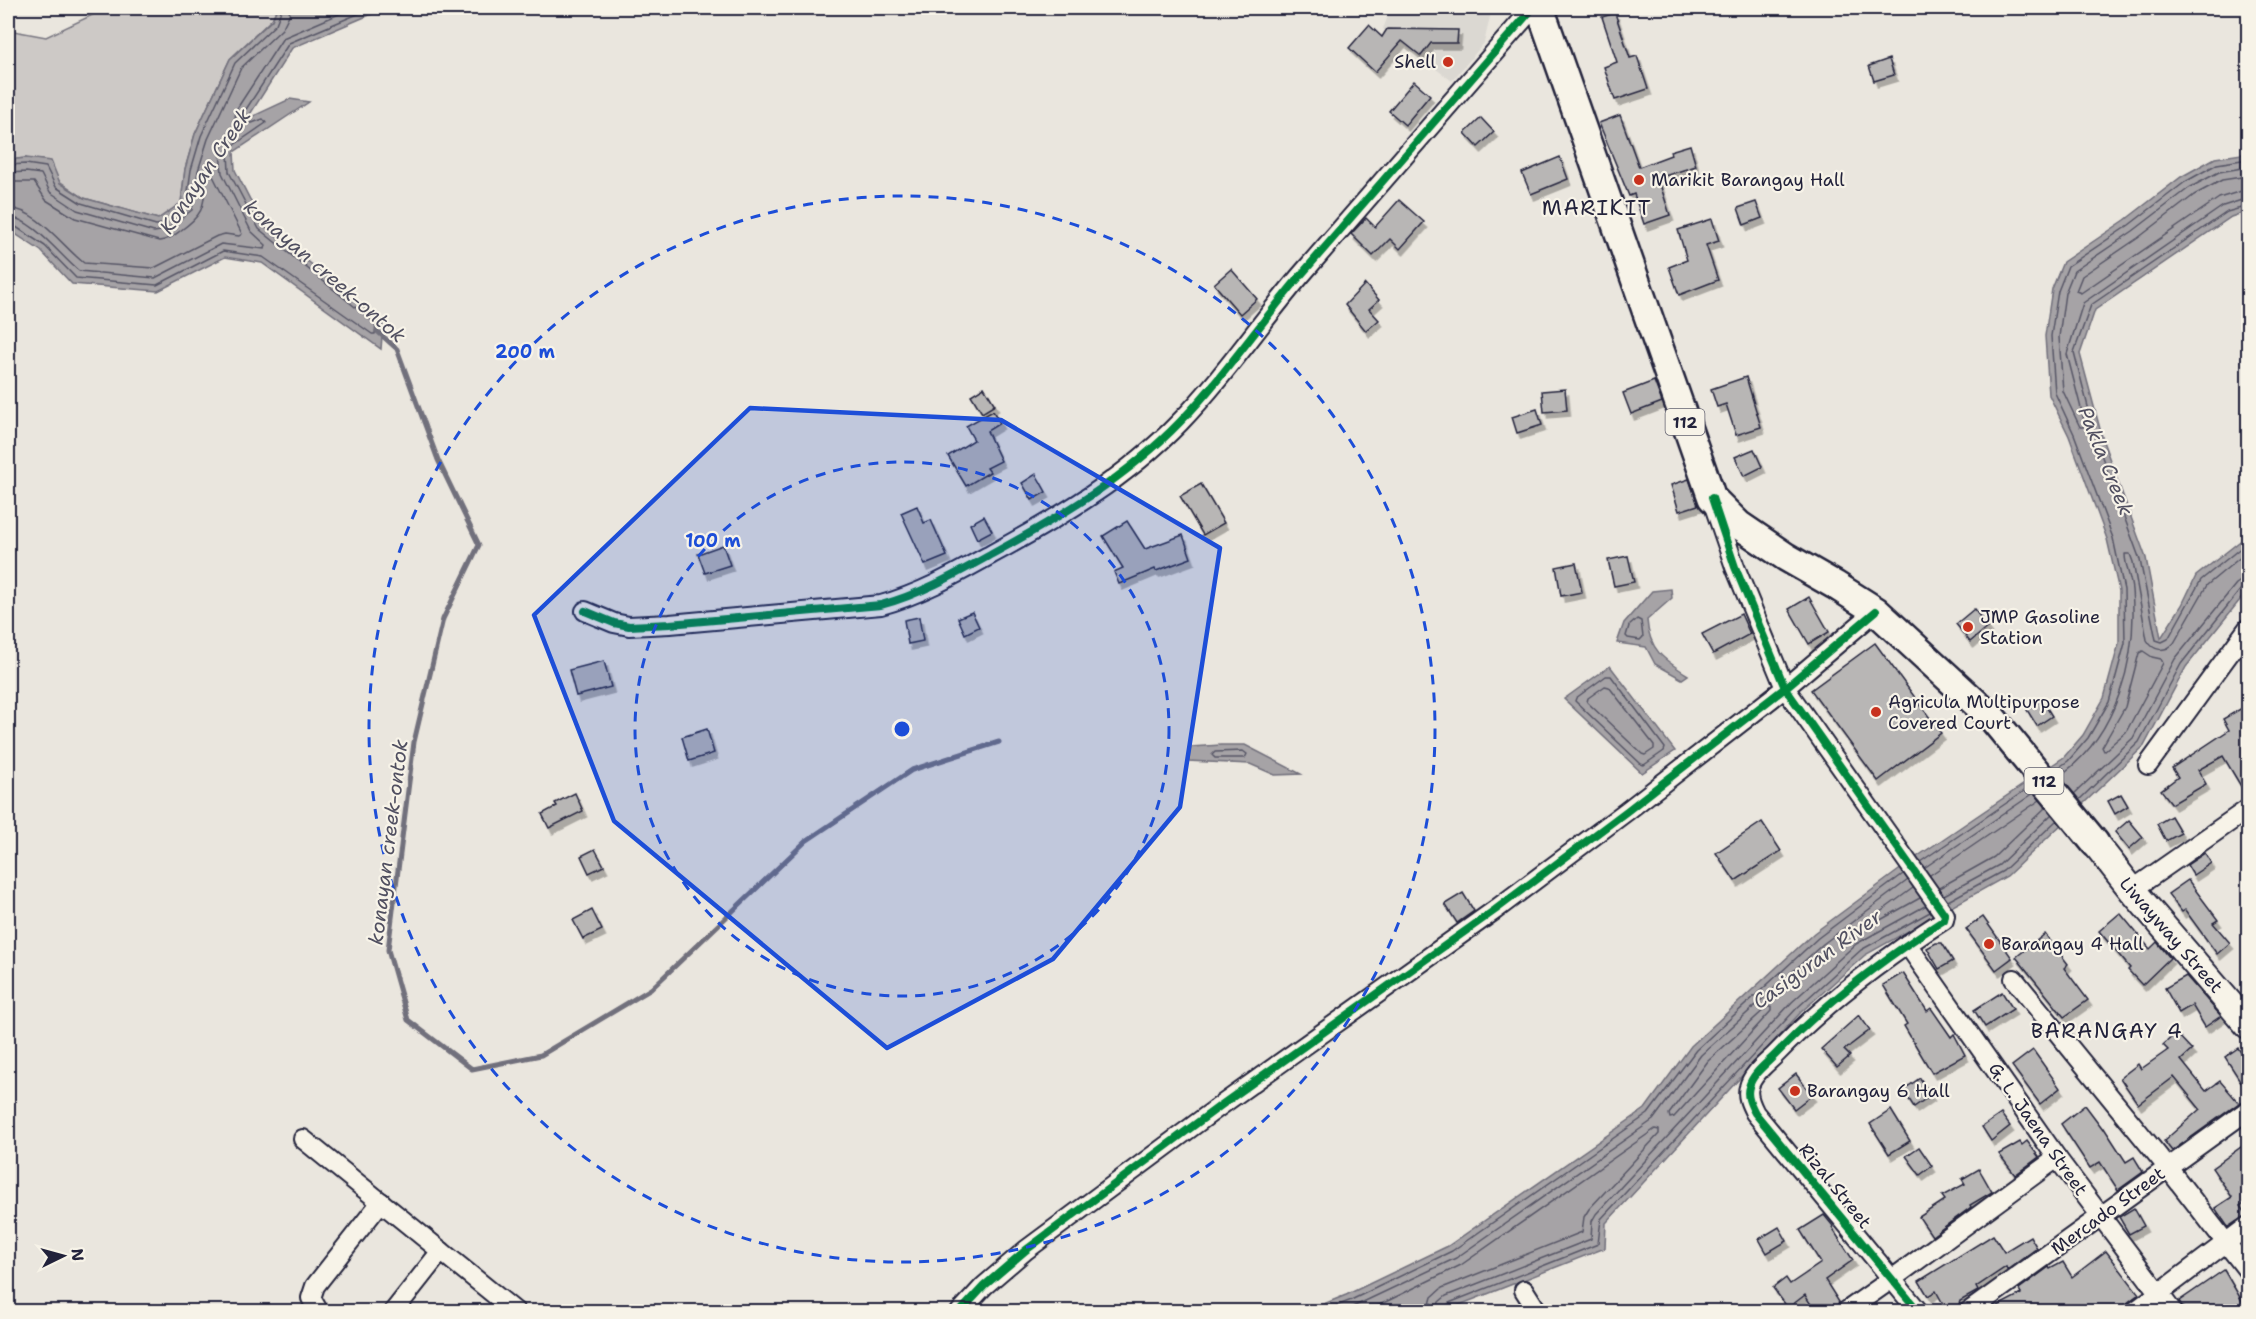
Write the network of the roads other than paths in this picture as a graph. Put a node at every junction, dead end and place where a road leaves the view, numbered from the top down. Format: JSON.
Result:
{"nodes":[{"id":1,"x":1533,"y":8,"type":"edge"},
{"id":2,"x":1540,"y":8,"type":"edge"},
{"id":3,"x":1712,"y":498,"type":"junction"},
{"id":4,"x":585,"y":611,"type":"dead end"},
{"id":5,"x":1876,"y":611,"type":"junction"},
{"id":6,"x":2248,"y":628,"type":"edge"},
{"id":7,"x":1785,"y":688,"type":"junction"},
{"id":8,"x":2148,"y":765,"type":"dead end"},
{"id":9,"x":2248,"y":809,"type":"edge"},
{"id":10,"x":2095,"y":843,"type":"joint"},
{"id":11,"x":2132,"y":891,"type":"junction"},
{"id":12,"x":1907,"y":944,"type":"junction"},
{"id":13,"x":2014,"y":980,"type":"dead end"},
{"id":14,"x":2247,"y":1022,"type":"edge"},
{"id":15,"x":2248,"y":1110,"type":"edge"},
{"id":16,"x":303,"y":1139,"type":"dead end"},
{"id":17,"x":2057,"y":1158,"type":"junction"},
{"id":18,"x":2168,"y":1168,"type":"junction"},
{"id":19,"x":381,"y":1202,"type":"junction"},
{"id":20,"x":2100,"y":1218,"type":"junction"},
{"id":21,"x":2248,"y":1226,"type":"edge"},
{"id":22,"x":2226,"y":1242,"type":"junction"},
{"id":23,"x":441,"y":1251,"type":"junction"},
{"id":24,"x":2248,"y":1271,"type":"edge"},
{"id":25,"x":1892,"y":1279,"type":"junction"},
{"id":26,"x":1524,"y":1290,"type":"dead end"},
{"id":27,"x":2159,"y":1294,"type":"junction"},
{"id":28,"x":495,"y":1305,"type":"edge"},
{"id":29,"x":319,"y":1311,"type":"edge"},
{"id":30,"x":393,"y":1311,"type":"edge"},
{"id":31,"x":516,"y":1311,"type":"edge"},
{"id":32,"x":960,"y":1311,"type":"edge"},
{"id":33,"x":1538,"y":1311,"type":"edge"},
{"id":34,"x":1845,"y":1311,"type":"edge"},
{"id":35,"x":1919,"y":1311,"type":"edge"},
{"id":36,"x":1968,"y":1311,"type":"edge"},
{"id":37,"x":2134,"y":1311,"type":"edge"},
{"id":38,"x":2173,"y":1311,"type":"edge"}],
"edges":[{"from":1,"to":4,"type":"street"},
{"from":2,"to":3,"type":"main road","number":"112"},
{"from":3,"to":5,"type":"main road","number":"112"},
{"from":3,"to":7,"type":"street"},
{"from":5,"to":7,"type":"street"},
{"from":5,"to":10,"type":"main road","number":"112"},
{"from":6,"to":8,"type":"street"},
{"from":7,"to":12,"type":"street"},
{"from":7,"to":32,"type":"street"},
{"from":9,"to":11,"type":"street"},
{"from":10,"to":11,"type":"main road","name":"Liwayway Street","number":"112"},
{"from":11,"to":14,"type":"main road","name":"Liwayway Street","number":"112"},
{"from":12,"to":17,"type":"street","name":"G. L. Jaena Street"},
{"from":12,"to":25,"type":"street","name":"Rizal Street"},
{"from":13,"to":18,"type":"street"},
{"from":15,"to":18,"type":"street","name":"Mercado Street"},
{"from":16,"to":19,"type":"street"},
{"from":17,"to":20,"type":"street","name":"G. L. Jaena Street"},
{"from":17,"to":25,"type":"street"},
{"from":18,"to":20,"type":"street","name":"Mercado Street"},
{"from":18,"to":22,"type":"street"},
{"from":19,"to":23,"type":"street"},
{"from":19,"to":29,"type":"street"},
{"from":20,"to":27,"type":"street","name":"G. L. Jaena Street"},
{"from":20,"to":36,"type":"street","name":"Mercado Street"},
{"from":21,"to":22,"type":"street"},
{"from":22,"to":24,"type":"street"},
{"from":22,"to":27,"type":"street"},
{"from":23,"to":28,"type":"street"},
{"from":23,"to":30,"type":"street"},
{"from":25,"to":34,"type":"street"},
{"from":25,"to":35,"type":"street","name":"Rizal Street"},
{"from":26,"to":33,"type":"street"},
{"from":27,"to":37,"type":"street"},
{"from":27,"to":38,"type":"street","name":"G. L. Jaena Street"},
{"from":28,"to":31,"type":"street"}]}
